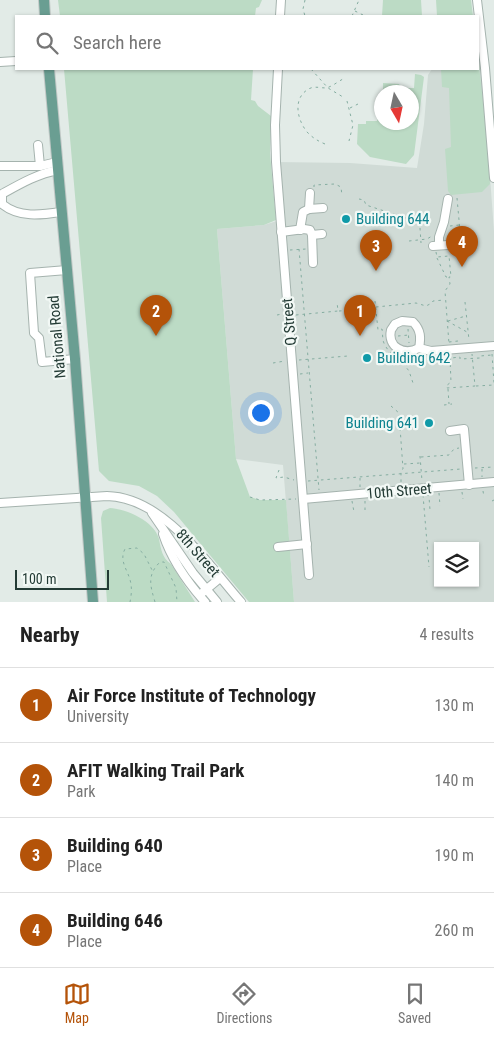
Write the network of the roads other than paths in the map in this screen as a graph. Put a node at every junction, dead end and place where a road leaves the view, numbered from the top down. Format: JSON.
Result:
{"nodes":[{"id":1,"x":44,"y":0,"type":"edge"},
{"id":2,"x":281,"y":0,"type":"edge"},
{"id":3,"x":477,"y":0,"type":"edge"},
{"id":4,"x":45,"y":15,"type":"edge"},
{"id":5,"x":280,"y":15,"type":"edge"},
{"id":6,"x":479,"y":15,"type":"edge"},
{"id":7,"x":479,"y":17,"type":"edge"},
{"id":8,"x":15,"y":61,"type":"edge"},
{"id":9,"x":0,"y":62,"type":"edge"},
{"id":10,"x":494,"y":67,"type":"edge"},
{"id":11,"x":485,"y":68,"type":"junction"},
{"id":12,"x":49,"y":70,"type":"edge"},
{"id":13,"x":278,"y":70,"type":"edge"},
{"id":14,"x":38,"y":144,"type":"dead end"},
{"id":15,"x":0,"y":166,"type":"edge"},
{"id":16,"x":40,"y":166,"type":"junction"},
{"id":17,"x":57,"y":166,"type":"junction"},
{"id":18,"x":494,"y":178,"type":"edge"},
{"id":19,"x":312,"y":193,"type":"road end"},
{"id":20,"x":448,"y":199,"type":"dead end"},
{"id":21,"x":323,"y":208,"type":"dead end"},
{"id":22,"x":309,"y":209,"type":"junction"},
{"id":23,"x":62,"y":212,"type":"junction"},
{"id":24,"x":300,"y":230,"type":"junction"},
{"id":25,"x":281,"y":232,"type":"junction"},
{"id":26,"x":322,"y":234,"type":"dead end"},
{"id":27,"x":312,"y":235,"type":"junction"},
{"id":28,"x":448,"y":245,"type":"dead end"},
{"id":29,"x":313,"y":263,"type":"dead end"},
{"id":30,"x":67,"y":270,"type":"junction"},
{"id":31,"x":419,"y":348,"type":"junction"},
{"id":32,"x":493,"y":350,"type":"edge"},
{"id":33,"x":75,"y":359,"type":"junction"},
{"id":34,"x":450,"y":431,"type":"dead end"},
{"id":35,"x":494,"y":482,"type":"edge"},
{"id":36,"x":469,"y":485,"type":"junction"},
{"id":37,"x":84,"y":497,"type":"junction"},
{"id":38,"x":303,"y":499,"type":"junction"},
{"id":39,"x":0,"y":502,"type":"edge"},
{"id":40,"x":150,"y":509,"type":"junction"},
{"id":41,"x":161,"y":527,"type":"junction"},
{"id":42,"x":306,"y":544,"type":"junction"},
{"id":43,"x":278,"y":547,"type":"dead end"},
{"id":44,"x":309,"y":575,"type":"dead end"},
{"id":45,"x":220,"y":578,"type":"junction"},
{"id":46,"x":204,"y":591,"type":"junction"},
{"id":47,"x":92,"y":602,"type":"edge"},
{"id":48,"x":205,"y":602,"type":"edge"},
{"id":49,"x":212,"y":602,"type":"edge"},
{"id":50,"x":217,"y":602,"type":"edge"},
{"id":51,"x":223,"y":602,"type":"edge"},
{"id":52,"x":241,"y":602,"type":"edge"}],
"edges":[{"from":1,"to":4,"type":"main road"},
{"from":2,"to":5,"type":"street"},
{"from":3,"to":6,"type":"street"},
{"from":7,"to":11,"type":"street"},
{"from":8,"to":9,"type":"street"},
{"from":10,"to":11,"type":"street"},
{"from":11,"to":18,"type":"street"},
{"from":12,"to":17,"type":"main road","name":"National Road"},
{"from":13,"to":25,"type":"street","name":"Q Street"},
{"from":14,"to":16,"type":"street"},
{"from":15,"to":16,"type":"street"},
{"from":16,"to":17,"type":"street"},
{"from":17,"to":23,"type":"main road","name":"National Road"},
{"from":17,"to":23,"type":"street"},
{"from":19,"to":22,"type":"street"},
{"from":20,"to":28,"type":"street"},
{"from":21,"to":22,"type":"street"},
{"from":22,"to":24,"type":"street"},
{"from":23,"to":30,"type":"main road","name":"National Road"},
{"from":24,"to":25,"type":"street"},
{"from":24,"to":27,"type":"street"},
{"from":25,"to":38,"type":"street","name":"Q Street"},
{"from":26,"to":27,"type":"street"},
{"from":27,"to":29,"type":"street"},
{"from":30,"to":33,"type":"main road","name":"National Road"},
{"from":30,"to":33,"type":"street"},
{"from":31,"to":31,"type":"street"},
{"from":31,"to":32,"type":"street"},
{"from":33,"to":37,"type":"main road","name":"National Road"},
{"from":34,"to":36,"type":"street"},
{"from":35,"to":36,"type":"street","name":"10th Street"},
{"from":36,"to":38,"type":"street","name":"10th Street"},
{"from":37,"to":39,"type":"street","name":"8th Street"},
{"from":37,"to":40,"type":"street","name":"8th Street"},
{"from":37,"to":47,"type":"main road","name":"National Road"},
{"from":38,"to":42,"type":"street","name":"Q Street"},
{"from":40,"to":41,"type":"street","name":"8th Street"},
{"from":40,"to":45,"type":"street","name":"8th Street"},
{"from":41,"to":46,"type":"street"},
{"from":41,"to":46,"type":"street"},
{"from":42,"to":43,"type":"street"},
{"from":42,"to":44,"type":"street","name":"Q Street"},
{"from":45,"to":46,"type":"street"},
{"from":45,"to":52,"type":"street","name":"8th Street"},
{"from":46,"to":48,"type":"street"},
{"from":46,"to":49,"type":"street"},
{"from":46,"to":50,"type":"street"},
{"from":46,"to":51,"type":"street"}]}
